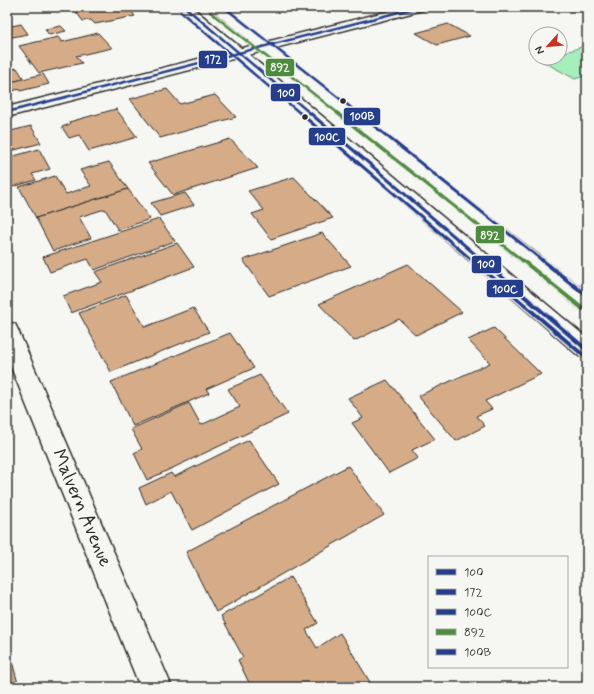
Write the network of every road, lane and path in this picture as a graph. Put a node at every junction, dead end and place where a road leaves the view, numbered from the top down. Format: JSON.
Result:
{"nodes":[{"id":1,"x":185,"y":7,"type":"edge"},
{"id":2,"x":214,"y":7,"type":"edge"},
{"id":3,"x":419,"y":7,"type":"edge"},
{"id":4,"x":263,"y":46,"type":"junction"},
{"id":5,"x":239,"y":52,"type":"junction"},
{"id":6,"x":7,"y":112,"type":"edge"},
{"id":7,"x":587,"y":304,"type":"edge"},
{"id":8,"x":7,"y":330,"type":"edge"},
{"id":9,"x":587,"y":350,"type":"edge"},
{"id":10,"x":156,"y":687,"type":"edge"}],
"edges":[{"from":1,"to":5,"type":"main road"},
{"from":2,"to":4,"type":"main road"},
{"from":3,"to":4,"type":"main road"},
{"from":4,"to":5,"type":"main road"},
{"from":4,"to":7,"type":"main road"},
{"from":5,"to":6,"type":"main road"},
{"from":5,"to":9,"type":"main road"},
{"from":8,"to":10,"type":"main road","name":"Malvern Avenue"}]}
